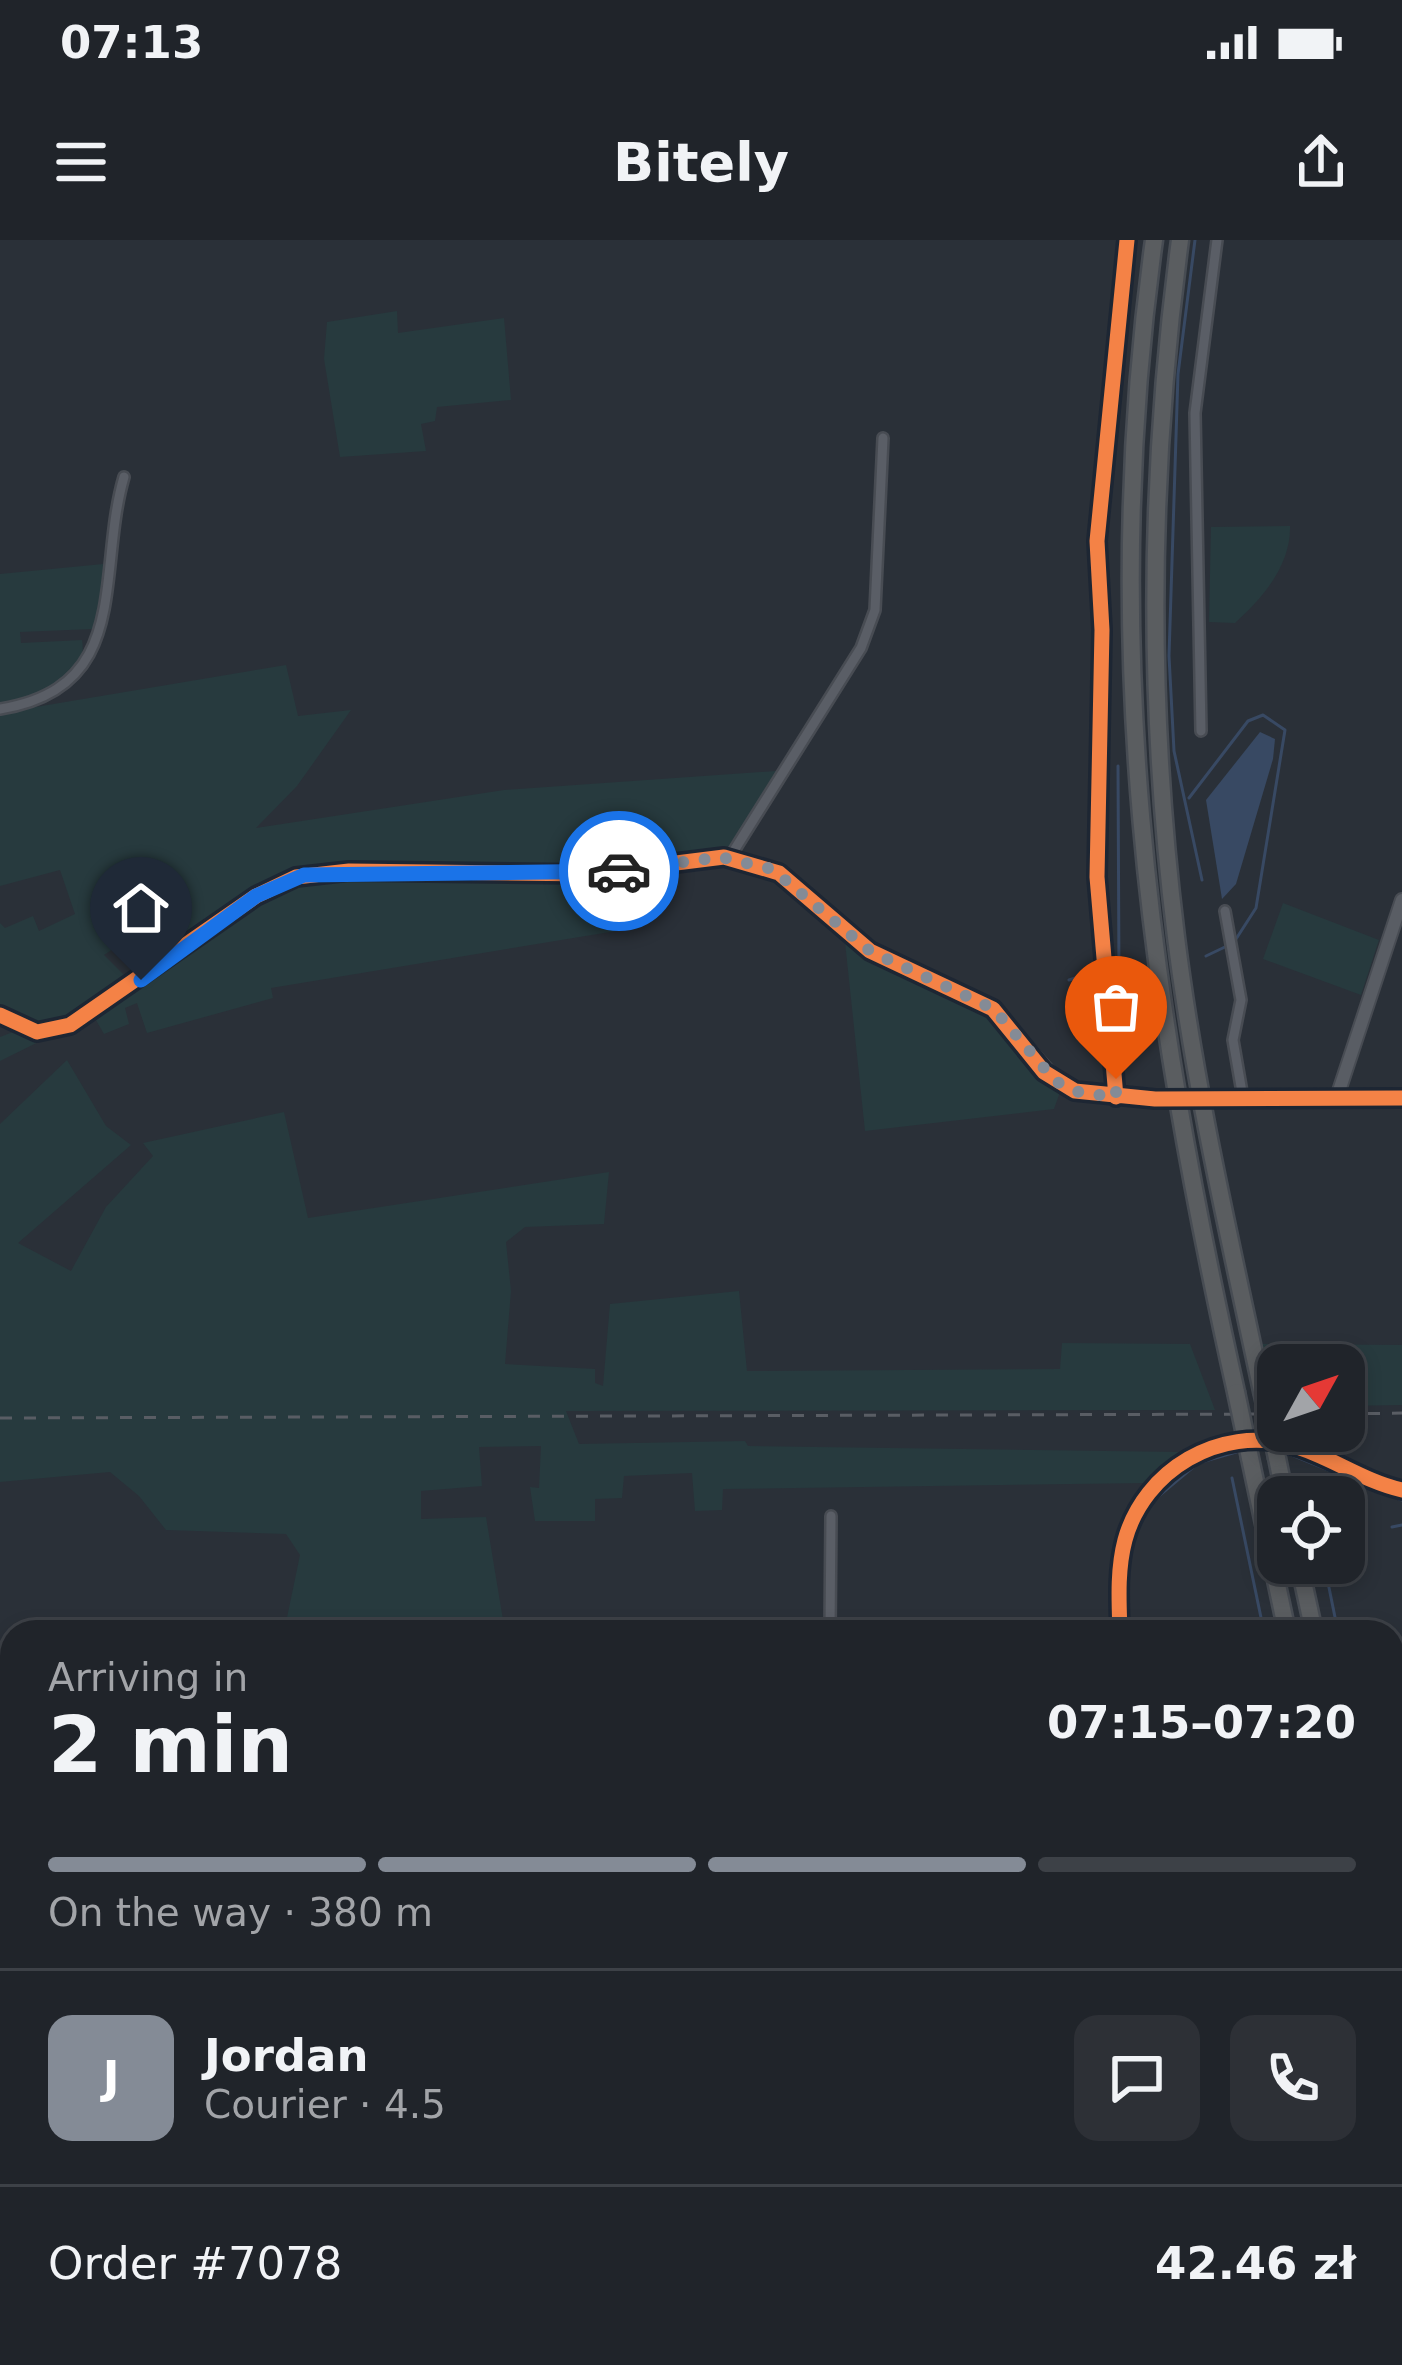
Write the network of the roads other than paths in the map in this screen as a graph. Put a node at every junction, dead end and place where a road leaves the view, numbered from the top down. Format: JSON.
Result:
{"nodes":[{"id":1,"x":1127,"y":240,"type":"edge"},
{"id":2,"x":1154,"y":240,"type":"edge"},
{"id":3,"x":1180,"y":240,"type":"edge"},
{"id":4,"x":1217,"y":240,"type":"edge"},
{"id":5,"x":883,"y":438,"type":"dead end"},
{"id":6,"x":124,"y":477,"type":"dead end"},
{"id":7,"x":0,"y":710,"type":"edge"},
{"id":8,"x":1201,"y":731,"type":"dead end"},
{"id":9,"x":730,"y":857,"type":"junction"},
{"id":10,"x":1402,"y":900,"type":"edge"},
{"id":11,"x":1225,"y":911,"type":"dead end"},
{"id":12,"x":0,"y":1015,"type":"edge"},
{"id":13,"x":1116,"y":1097,"type":"junction"},
{"id":14,"x":1337,"y":1097,"type":"junction"},
{"id":15,"x":1219,"y":1098,"type":"tunnel mouth"},
{"id":16,"x":1243,"y":1098,"type":"junction"},
{"id":17,"x":1402,"y":1098,"type":"edge"},
{"id":18,"x":1155,"y":1099,"type":"tunnel mouth"},
{"id":19,"x":1280,"y":1476,"type":"edge"},
{"id":20,"x":1402,"y":1490,"type":"edge"},
{"id":21,"x":831,"y":1516,"type":"dead end"},
{"id":22,"x":1304,"y":1584,"type":"edge"},
{"id":23,"x":830,"y":1620,"type":"edge"},
{"id":24,"x":1120,"y":1620,"type":"edge"},
{"id":25,"x":1284,"y":1620,"type":"edge"},
{"id":26,"x":1311,"y":1620,"type":"edge"}],
"edges":[{"from":1,"to":13,"type":"street"},
{"from":2,"to":25,"type":"highway","bridge":true},
{"from":3,"to":19,"type":"highway","bridge":true},
{"from":4,"to":8,"type":"street"},
{"from":5,"to":9,"type":"street"},
{"from":6,"to":7,"type":"street"},
{"from":9,"to":12,"type":"street"},
{"from":9,"to":13,"type":"street"},
{"from":10,"to":14,"type":"street"},
{"from":11,"to":16,"type":"street"},
{"from":13,"to":18,"type":"street"},
{"from":14,"to":16,"type":"street"},
{"from":14,"to":17,"type":"street"},
{"from":15,"to":16,"type":"street"},
{"from":20,"to":24,"type":"street"},
{"from":21,"to":23,"type":"street"},
{"from":22,"to":26,"type":"highway"}]}
